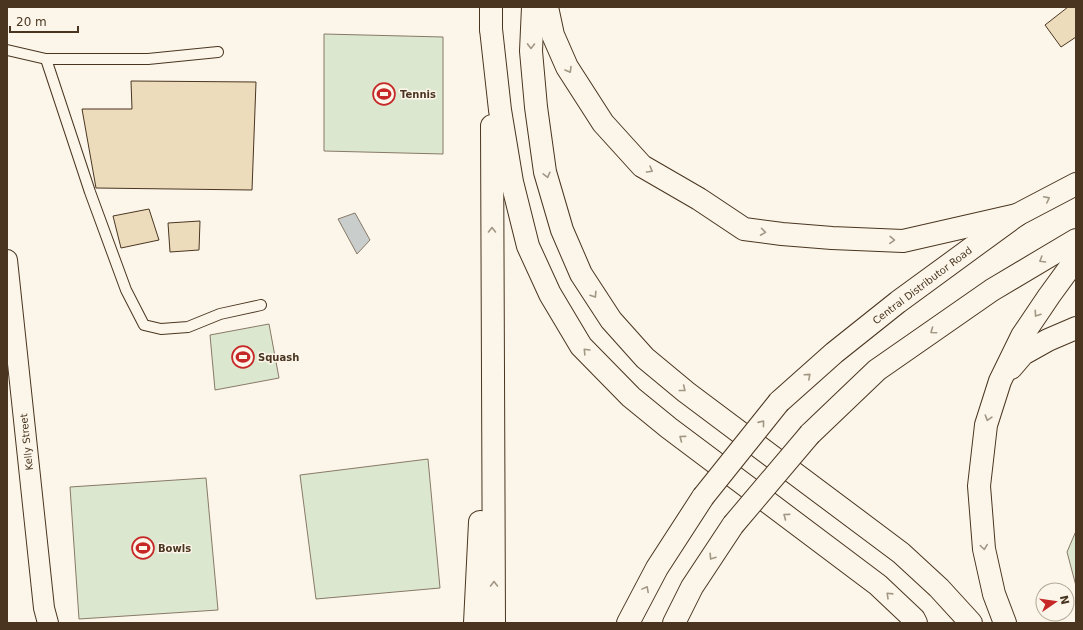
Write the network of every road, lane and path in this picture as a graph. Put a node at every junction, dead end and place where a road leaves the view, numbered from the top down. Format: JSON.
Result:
{"nodes":[{"id":1,"x":491,"y":7,"type":"edge"},
{"id":2,"x":533,"y":7,"type":"edge"},
{"id":3,"x":547,"y":7,"type":"edge"},
{"id":4,"x":491,"y":29,"type":"junction"},
{"id":5,"x":7,"y":50,"type":"edge"},
{"id":6,"x":218,"y":52,"type":"dead end"},
{"id":7,"x":46,"y":59,"type":"junction"},
{"id":8,"x":1076,"y":184,"type":"edge"},
{"id":9,"x":1017,"y":215,"type":"junction"},
{"id":10,"x":1076,"y":240,"type":"edge"},
{"id":11,"x":1076,"y":259,"type":"edge"},
{"id":12,"x":7,"y":260,"type":"edge"},
{"id":13,"x":493,"y":265,"type":"junction"},
{"id":14,"x":261,"y":305,"type":"dead end"},
{"id":15,"x":1076,"y":328,"type":"edge"},
{"id":16,"x":1000,"y":381,"type":"junction"},
{"id":17,"x":48,"y":623,"type":"edge"},
{"id":18,"x":475,"y":623,"type":"edge"},
{"id":19,"x":494,"y":623,"type":"edge"},
{"id":20,"x":628,"y":623,"type":"edge"},
{"id":21,"x":674,"y":623,"type":"edge"},
{"id":22,"x":916,"y":623,"type":"edge"},
{"id":23,"x":971,"y":623,"type":"edge"},
{"id":24,"x":1005,"y":623,"type":"edge"}],
"edges":[{"from":1,"to":4,"type":"main road"},
{"from":2,"to":23,"type":"main road","one_way":true},
{"from":3,"to":9,"type":"main road","one_way":true},
{"from":13,"to":4,"type":"main road","one_way":true},
{"from":22,"to":4,"type":"main road","one_way":true},
{"from":5,"to":7,"type":"lane"},
{"from":6,"to":7,"type":"lane"},
{"from":7,"to":14,"type":"lane"},
{"from":9,"to":8,"type":"main road","name":"Central Distributor Road","one_way":true},
{"from":20,"to":9,"type":"main road","name":"Central Distributor Road","one_way":true,"bridge":true},
{"from":10,"to":21,"type":"main road","one_way":true,"bridge":true},
{"from":11,"to":16,"type":"main road","one_way":true},
{"from":12,"to":17,"type":"street","name":"Kelly Street"},
{"from":13,"to":18,"type":"main road"},
{"from":19,"to":13,"type":"main road","one_way":true},
{"from":15,"to":16,"type":"main road"},
{"from":16,"to":24,"type":"main road","one_way":true}]}
